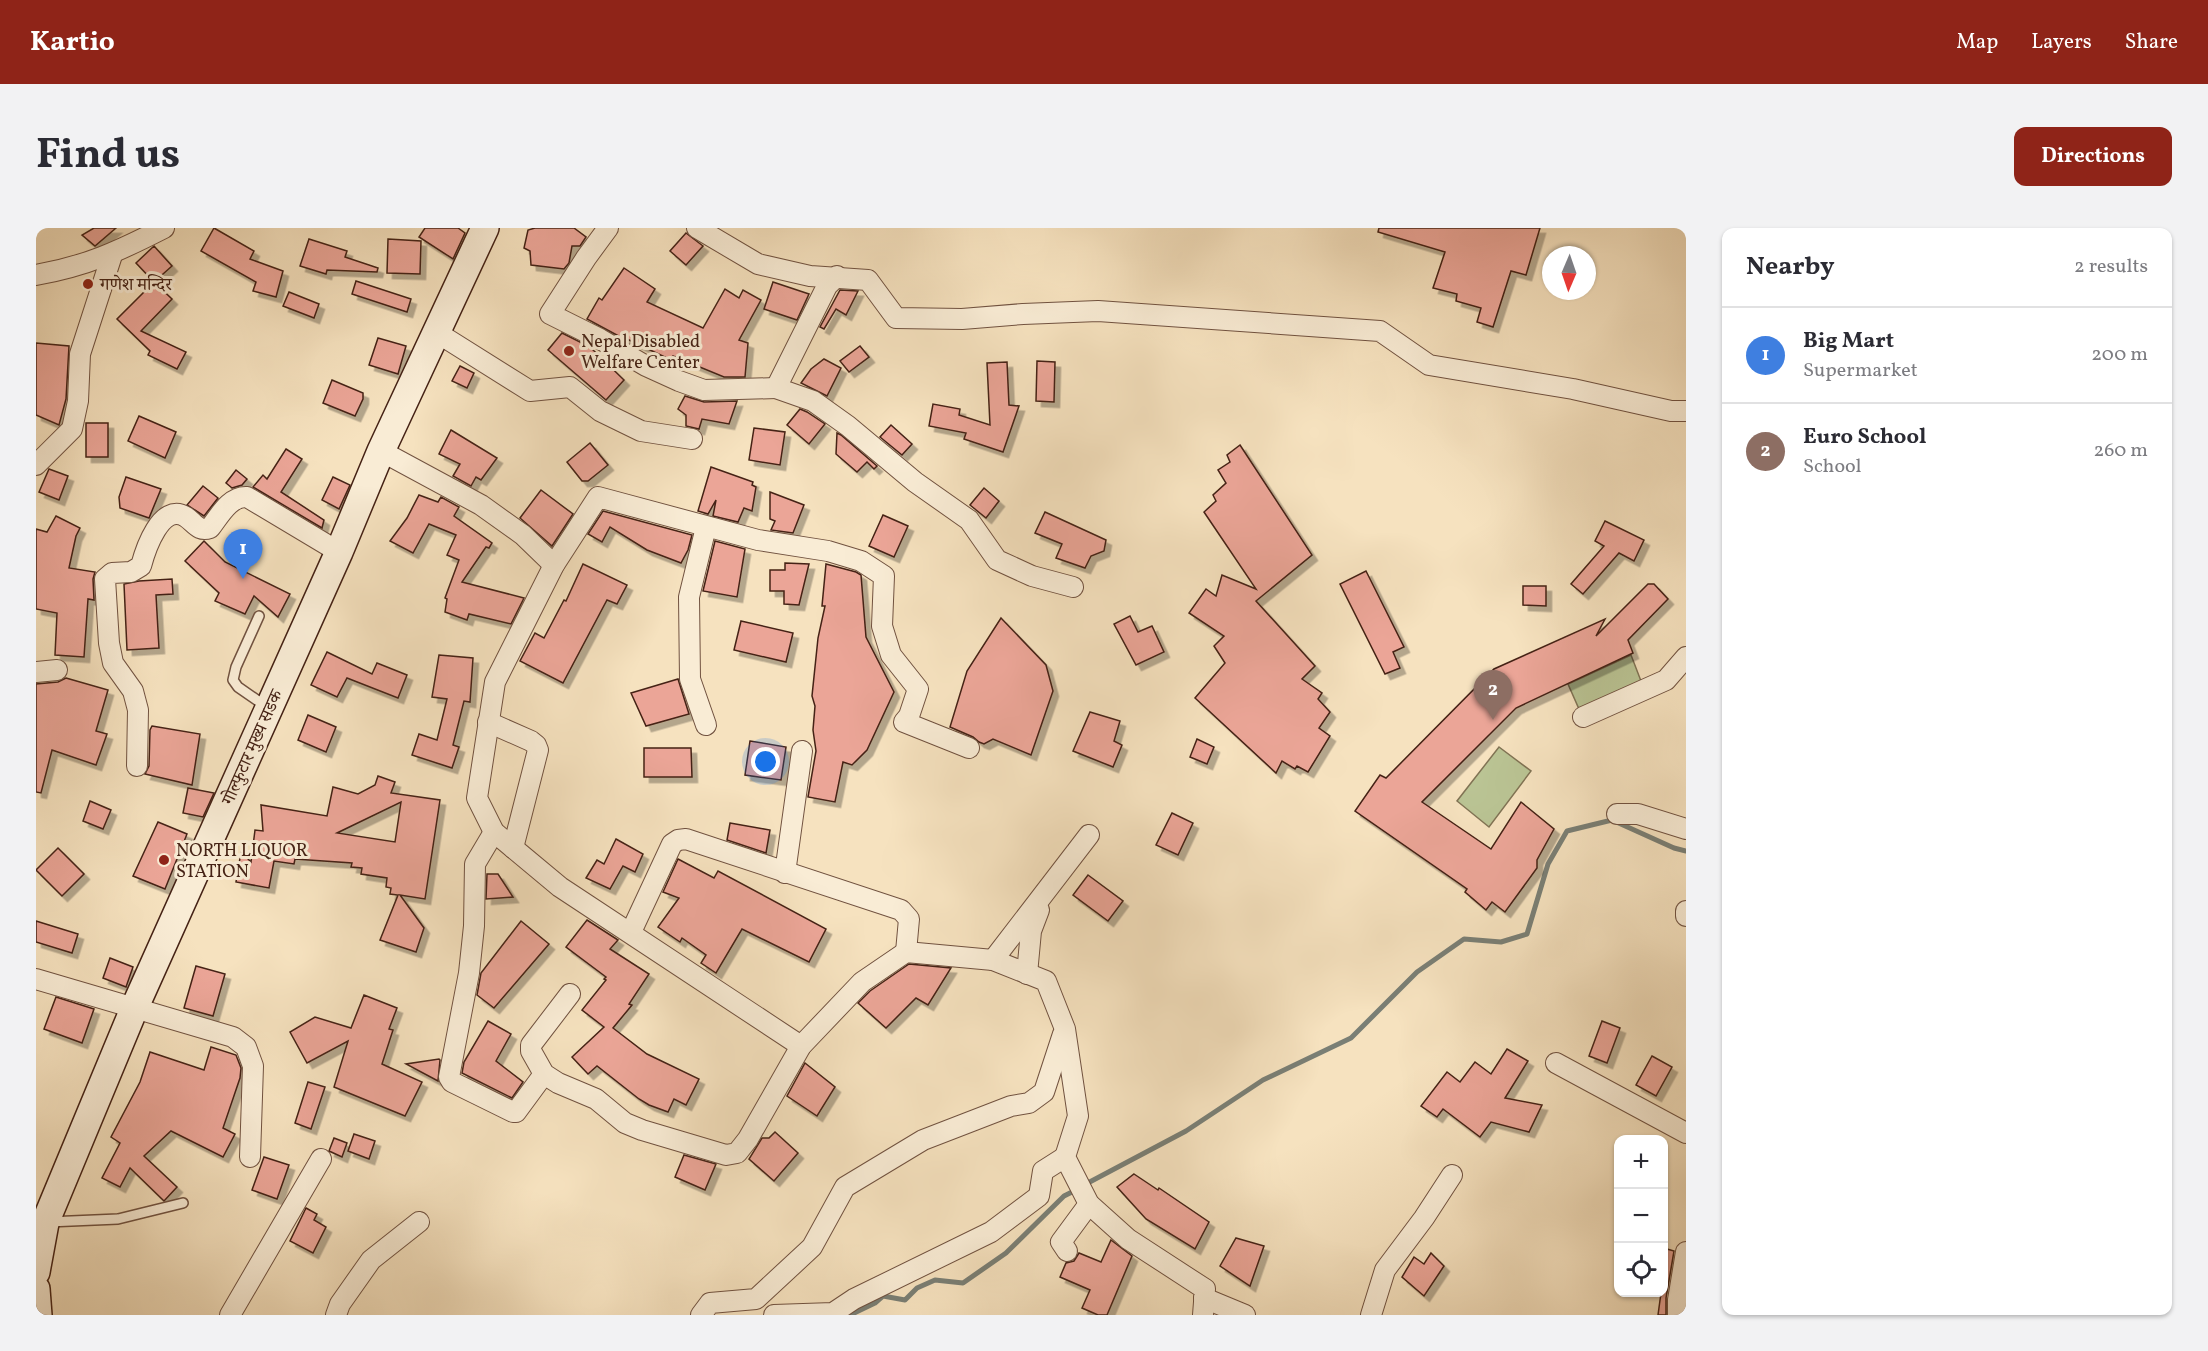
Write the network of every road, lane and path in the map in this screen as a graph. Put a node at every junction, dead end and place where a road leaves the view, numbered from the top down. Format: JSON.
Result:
{"nodes":[{"id":1,"x":165,"y":228,"type":"edge"},
{"id":2,"x":485,"y":228,"type":"edge"},
{"id":3,"x":608,"y":228,"type":"edge"},
{"id":4,"x":697,"y":228,"type":"edge"},
{"id":5,"x":112,"y":255,"type":"junction"},
{"id":6,"x":36,"y":275,"type":"edge"},
{"id":7,"x":837,"y":276,"type":"junction"},
{"id":8,"x":436,"y":332,"type":"junction"},
{"id":9,"x":776,"y":388,"type":"junction"},
{"id":10,"x":1686,"y":411,"type":"edge"},
{"id":11,"x":692,"y":439,"type":"dead end"},
{"id":12,"x":381,"y":451,"type":"junction"},
{"id":13,"x":36,"y":465,"type":"edge"},
{"id":14,"x":706,"y":527,"type":"junction"},
{"id":15,"x":339,"y":552,"type":"junction"},
{"id":16,"x":554,"y":565,"type":"junction"},
{"id":17,"x":1073,"y":587,"type":"dead end"},
{"id":18,"x":259,"y":616,"type":"dead end"},
{"id":19,"x":1686,"y":657,"type":"edge"},
{"id":20,"x":57,"y":669,"type":"dead end"},
{"id":21,"x":36,"y":672,"type":"edge"},
{"id":22,"x":269,"y":708,"type":"junction"},
{"id":23,"x":1583,"y":717,"type":"dead end"},
{"id":24,"x":488,"y":722,"type":"junction"},
{"id":25,"x":706,"y":725,"type":"dead end"},
{"id":26,"x":969,"y":747,"type":"dead end"},
{"id":27,"x":802,"y":751,"type":"dead end"},
{"id":28,"x":137,"y":766,"type":"dead end"},
{"id":29,"x":1617,"y":814,"type":"dead end"},
{"id":30,"x":1686,"y":829,"type":"edge"},
{"id":31,"x":494,"y":832,"type":"junction"},
{"id":32,"x":1089,"y":835,"type":"dead end"},
{"id":33,"x":513,"y":848,"type":"junction"},
{"id":34,"x":785,"y":873,"type":"junction"},
{"id":35,"x":1043,"y":895,"type":"junction"},
{"id":36,"x":1686,"y":911,"type":"edge"},
{"id":37,"x":1686,"y":916,"type":"edge"},
{"id":38,"x":631,"y":932,"type":"junction"},
{"id":39,"x":906,"y":952,"type":"junction"},
{"id":40,"x":993,"y":960,"type":"junction"},
{"id":41,"x":1027,"y":974,"type":"junction"},
{"id":42,"x":36,"y":979,"type":"edge"},
{"id":43,"x":570,"y":994,"type":"dead end"},
{"id":44,"x":134,"y":1009,"type":"junction"},
{"id":45,"x":1065,"y":1029,"type":"junction"},
{"id":46,"x":801,"y":1046,"type":"junction"},
{"id":47,"x":1556,"y":1063,"type":"dead end"},
{"id":48,"x":544,"y":1074,"type":"junction"},
{"id":49,"x":1686,"y":1133,"type":"edge"},
{"id":50,"x":250,"y":1157,"type":"dead end"},
{"id":51,"x":1065,"y":1157,"type":"junction"},
{"id":52,"x":321,"y":1159,"type":"dead end"},
{"id":53,"x":1452,"y":1175,"type":"dead end"},
{"id":54,"x":1088,"y":1201,"type":"junction"},
{"id":55,"x":183,"y":1203,"type":"dead end"},
{"id":56,"x":419,"y":1221,"type":"dead end"},
{"id":57,"x":45,"y":1223,"type":"junction"},
{"id":58,"x":1067,"y":1251,"type":"dead end"},
{"id":59,"x":1686,"y":1252,"type":"edge"},
{"id":60,"x":36,"y":1272,"type":"edge"},
{"id":61,"x":36,"y":1290,"type":"edge"},
{"id":62,"x":1204,"y":1307,"type":"edge"},
{"id":63,"x":38,"y":1315,"type":"edge"},
{"id":64,"x":230,"y":1315,"type":"edge"},
{"id":65,"x":336,"y":1315,"type":"edge"},
{"id":66,"x":701,"y":1315,"type":"edge"},
{"id":67,"x":774,"y":1315,"type":"edge"},
{"id":68,"x":1245,"y":1315,"type":"edge"},
{"id":69,"x":1371,"y":1315,"type":"edge"},
{"id":70,"x":1678,"y":1315,"type":"edge"}],
"edges":[{"from":1,"to":5,"type":"street"},
{"from":2,"to":8,"type":"main road","name":"गोल्फुटार मुख्य सडक"},
{"from":3,"to":9,"type":"street"},
{"from":4,"to":7,"type":"street"},
{"from":5,"to":6,"type":"street"},
{"from":5,"to":13,"type":"street"},
{"from":7,"to":9,"type":"street"},
{"from":7,"to":10,"type":"street"},
{"from":8,"to":11,"type":"street"},
{"from":8,"to":12,"type":"main road","name":"गोल्फुटार मुख्य सडक"},
{"from":9,"to":17,"type":"street"},
{"from":12,"to":15,"type":"main road","name":"गोल्फुटार मुख्य सडक"},
{"from":12,"to":16,"type":"street"},
{"from":14,"to":16,"type":"street"},
{"from":14,"to":25,"type":"street"},
{"from":14,"to":26,"type":"street"},
{"from":15,"to":22,"type":"main road","name":"गोल्फुटार मुख्य सडक"},
{"from":15,"to":28,"type":"street"},
{"from":16,"to":24,"type":"street"},
{"from":18,"to":22,"type":"lane"},
{"from":19,"to":23,"type":"street"},
{"from":20,"to":21,"type":"street"},
{"from":22,"to":44,"type":"main road","name":"गोल्फुटार मुख्य सडक"},
{"from":24,"to":31,"type":"street"},
{"from":24,"to":33,"type":"street"},
{"from":27,"to":34,"type":"street"},
{"from":29,"to":30,"type":"street"},
{"from":31,"to":33,"type":"street"},
{"from":31,"to":48,"type":"street"},
{"from":32,"to":35,"type":"street"},
{"from":33,"to":38,"type":"street"},
{"from":34,"to":38,"type":"street"},
{"from":34,"to":39,"type":"street"},
{"from":35,"to":40,"type":"street"},
{"from":35,"to":41,"type":"street"},
{"from":36,"to":37,"type":"street"},
{"from":38,"to":46,"type":"street"},
{"from":39,"to":40,"type":"street"},
{"from":39,"to":46,"type":"street"},
{"from":40,"to":41,"type":"street"},
{"from":41,"to":45,"type":"street"},
{"from":42,"to":44,"type":"street"},
{"from":43,"to":48,"type":"street"},
{"from":44,"to":50,"type":"street"},
{"from":44,"to":57,"type":"main road","name":"गोल्फुटार मुख्य सडक"},
{"from":45,"to":51,"type":"street"},
{"from":45,"to":66,"type":"street"},
{"from":46,"to":48,"type":"street"},
{"from":47,"to":49,"type":"street"},
{"from":51,"to":54,"type":"street"},
{"from":51,"to":67,"type":"street"},
{"from":52,"to":64,"type":"street"},
{"from":53,"to":69,"type":"street"},
{"from":54,"to":58,"type":"street"},
{"from":54,"to":62,"type":"street"},
{"from":55,"to":57,"type":"lane"},
{"from":56,"to":65,"type":"street"},
{"from":57,"to":60,"type":"main road","name":"गोल्फुटार मुख्य सडक"},
{"from":59,"to":70,"type":"street"},
{"from":61,"to":63,"type":"main road"},
{"from":62,"to":68,"type":"street"}]}
